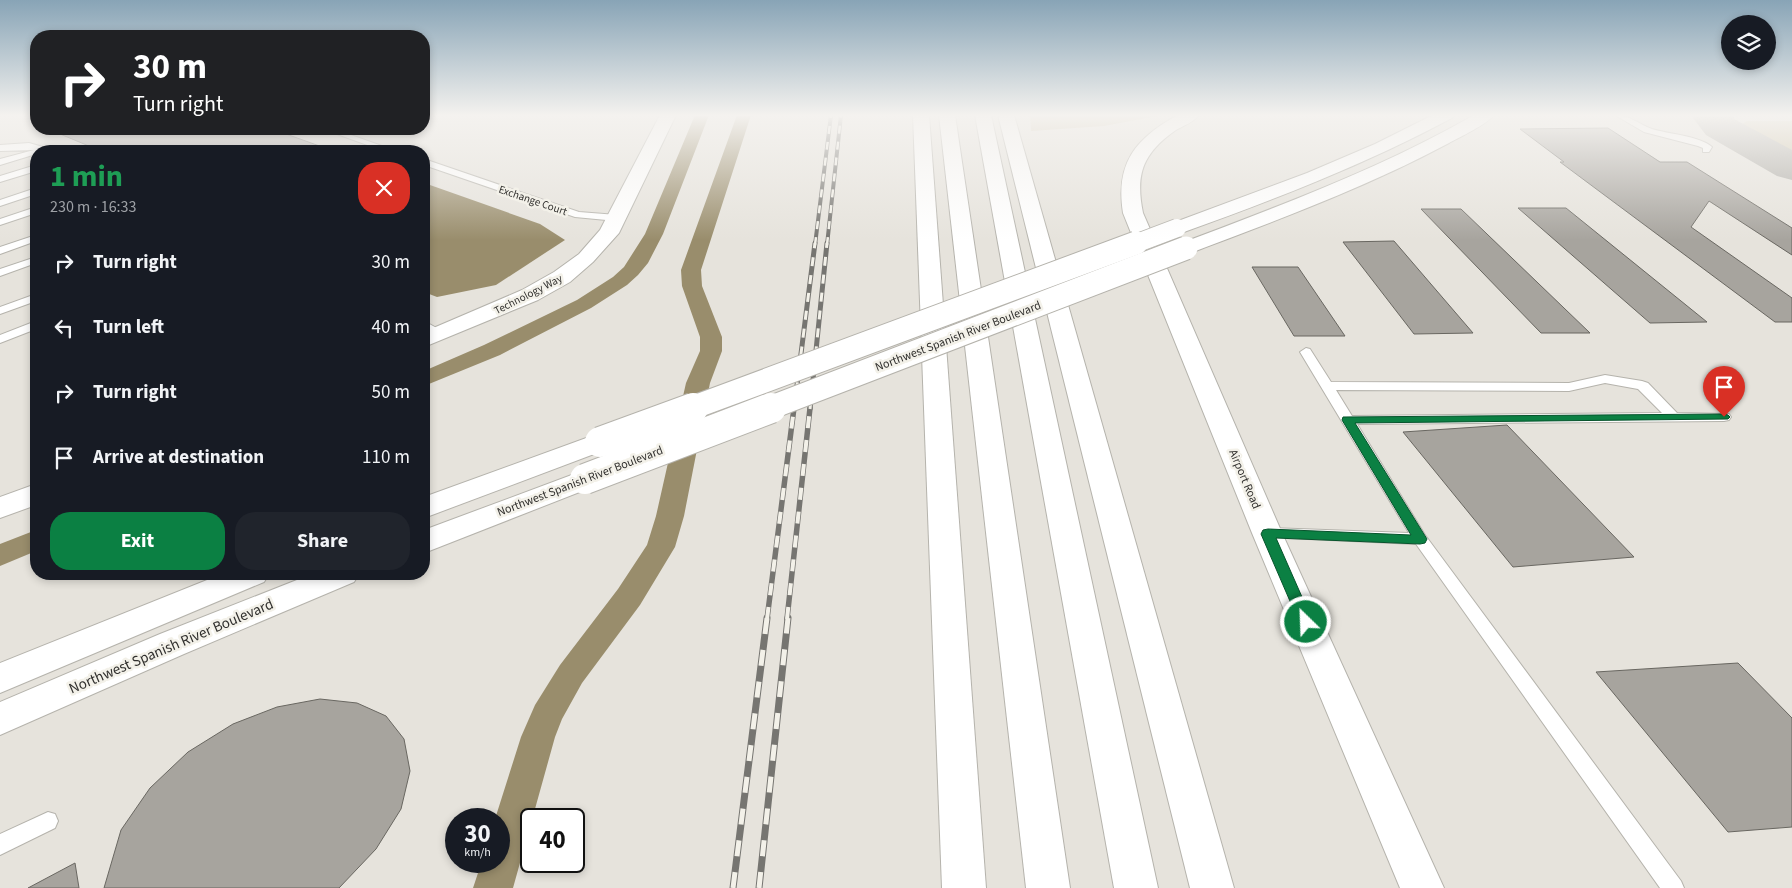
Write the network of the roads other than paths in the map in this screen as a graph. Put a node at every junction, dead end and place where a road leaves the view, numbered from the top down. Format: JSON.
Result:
{"nodes":[{"id":1,"x":23,"y":156,"type":"edge"},
{"id":2,"x":648,"y":156,"type":"edge"},
{"id":3,"x":923,"y":156,"type":"edge"},
{"id":4,"x":952,"y":156,"type":"edge"},
{"id":5,"x":1009,"y":156,"type":"edge"},
{"id":6,"x":1012,"y":156,"type":"edge"},
{"id":7,"x":1139,"y":156,"type":"edge"},
{"id":8,"x":1362,"y":156,"type":"edge"},
{"id":9,"x":1409,"y":156,"type":"edge"},
{"id":10,"x":0,"y":162,"type":"edge"},
{"id":11,"x":430,"y":164,"type":"edge"},
{"id":12,"x":30,"y":170,"type":"edge"},
{"id":13,"x":0,"y":179,"type":"edge"},
{"id":14,"x":30,"y":193,"type":"edge"},
{"id":15,"x":0,"y":203,"type":"edge"},
{"id":16,"x":30,"y":212,"type":"edge"},
{"id":17,"x":617,"y":218,"type":"junction"},
{"id":18,"x":0,"y":222,"type":"edge"},
{"id":19,"x":1182,"y":238,"type":"junction"},
{"id":20,"x":30,"y":240,"type":"edge"},
{"id":21,"x":0,"y":251,"type":"edge"},
{"id":22,"x":30,"y":262,"type":"edge"},
{"id":23,"x":0,"y":273,"type":"edge"},
{"id":24,"x":30,"y":299,"type":"edge"},
{"id":25,"x":0,"y":311,"type":"edge"},
{"id":26,"x":30,"y":327,"type":"edge"},
{"id":27,"x":430,"y":332,"type":"edge"},
{"id":28,"x":0,"y":339,"type":"edge"},
{"id":29,"x":1306,"y":352,"type":"dead end"},
{"id":30,"x":1326,"y":386,"type":"junction"},
{"id":31,"x":1724,"y":417,"type":"dead end"},
{"id":32,"x":1674,"y":418,"type":"junction"},
{"id":33,"x":1347,"y":420,"type":"junction"},
{"id":34,"x":30,"y":496,"type":"edge"},
{"id":35,"x":430,"y":506,"type":"edge"},
{"id":36,"x":0,"y":508,"type":"edge"},
{"id":37,"x":1268,"y":534,"type":"junction"},
{"id":38,"x":1420,"y":539,"type":"junction"},
{"id":39,"x":430,"y":540,"type":"edge"},
{"id":40,"x":238,"y":580,"type":"edge"},
{"id":41,"x":328,"y":580,"type":"edge"},
{"id":42,"x":0,"y":678,"type":"edge"},
{"id":43,"x":0,"y":719,"type":"edge"},
{"id":44,"x":48,"y":821,"type":"dead end"},
{"id":45,"x":0,"y":845,"type":"edge"},
{"id":46,"x":964,"y":888,"type":"edge"},
{"id":47,"x":1048,"y":888,"type":"edge"},
{"id":48,"x":1136,"y":888,"type":"edge"},
{"id":49,"x":1212,"y":888,"type":"edge"},
{"id":50,"x":1422,"y":888,"type":"edge"},
{"id":51,"x":1673,"y":888,"type":"edge"}],
"edges":[{"from":1,"to":10,"type":"lane"},
{"from":2,"to":17,"type":"main road","name":"Technology Way"},
{"from":3,"to":46,"type":"main road"},
{"from":4,"to":47,"type":"main road"},
{"from":5,"to":48,"type":"main road"},
{"from":6,"to":49,"type":"main road"},
{"from":7,"to":37,"type":"main road","name":"Airport Road"},
{"from":8,"to":19,"type":"main road","name":"Northwest Spanish River Boulevard"},
{"from":9,"to":19,"type":"main road","name":"Northwest Spanish River Boulevard"},
{"from":11,"to":17,"type":"lane","name":"Exchange Court"},
{"from":12,"to":13,"type":"lane"},
{"from":14,"to":15,"type":"lane"},
{"from":16,"to":18,"type":"lane"},
{"from":17,"to":27,"type":"main road","name":"Technology Way"},
{"from":19,"to":35,"type":"main road","name":"Northwest Spanish River Boulevard","bridge":true},
{"from":19,"to":39,"type":"main road","name":"Northwest Spanish River Boulevard","bridge":true},
{"from":20,"to":21,"type":"lane"},
{"from":22,"to":23,"type":"lane"},
{"from":24,"to":25,"type":"lane"},
{"from":26,"to":28,"type":"lane"},
{"from":29,"to":30,"type":"lane"},
{"from":30,"to":32,"type":"lane"},
{"from":30,"to":33,"type":"lane"},
{"from":31,"to":32,"type":"lane"},
{"from":32,"to":33,"type":"lane"},
{"from":33,"to":38,"type":"lane"},
{"from":34,"to":36,"type":"main road"},
{"from":37,"to":38,"type":"lane"},
{"from":37,"to":50,"type":"main road","name":"Airport Road"},
{"from":38,"to":51,"type":"lane"},
{"from":40,"to":42,"type":"main road"},
{"from":41,"to":43,"type":"main road","name":"Northwest Spanish River Boulevard"},
{"from":44,"to":45,"type":"lane"}]}
